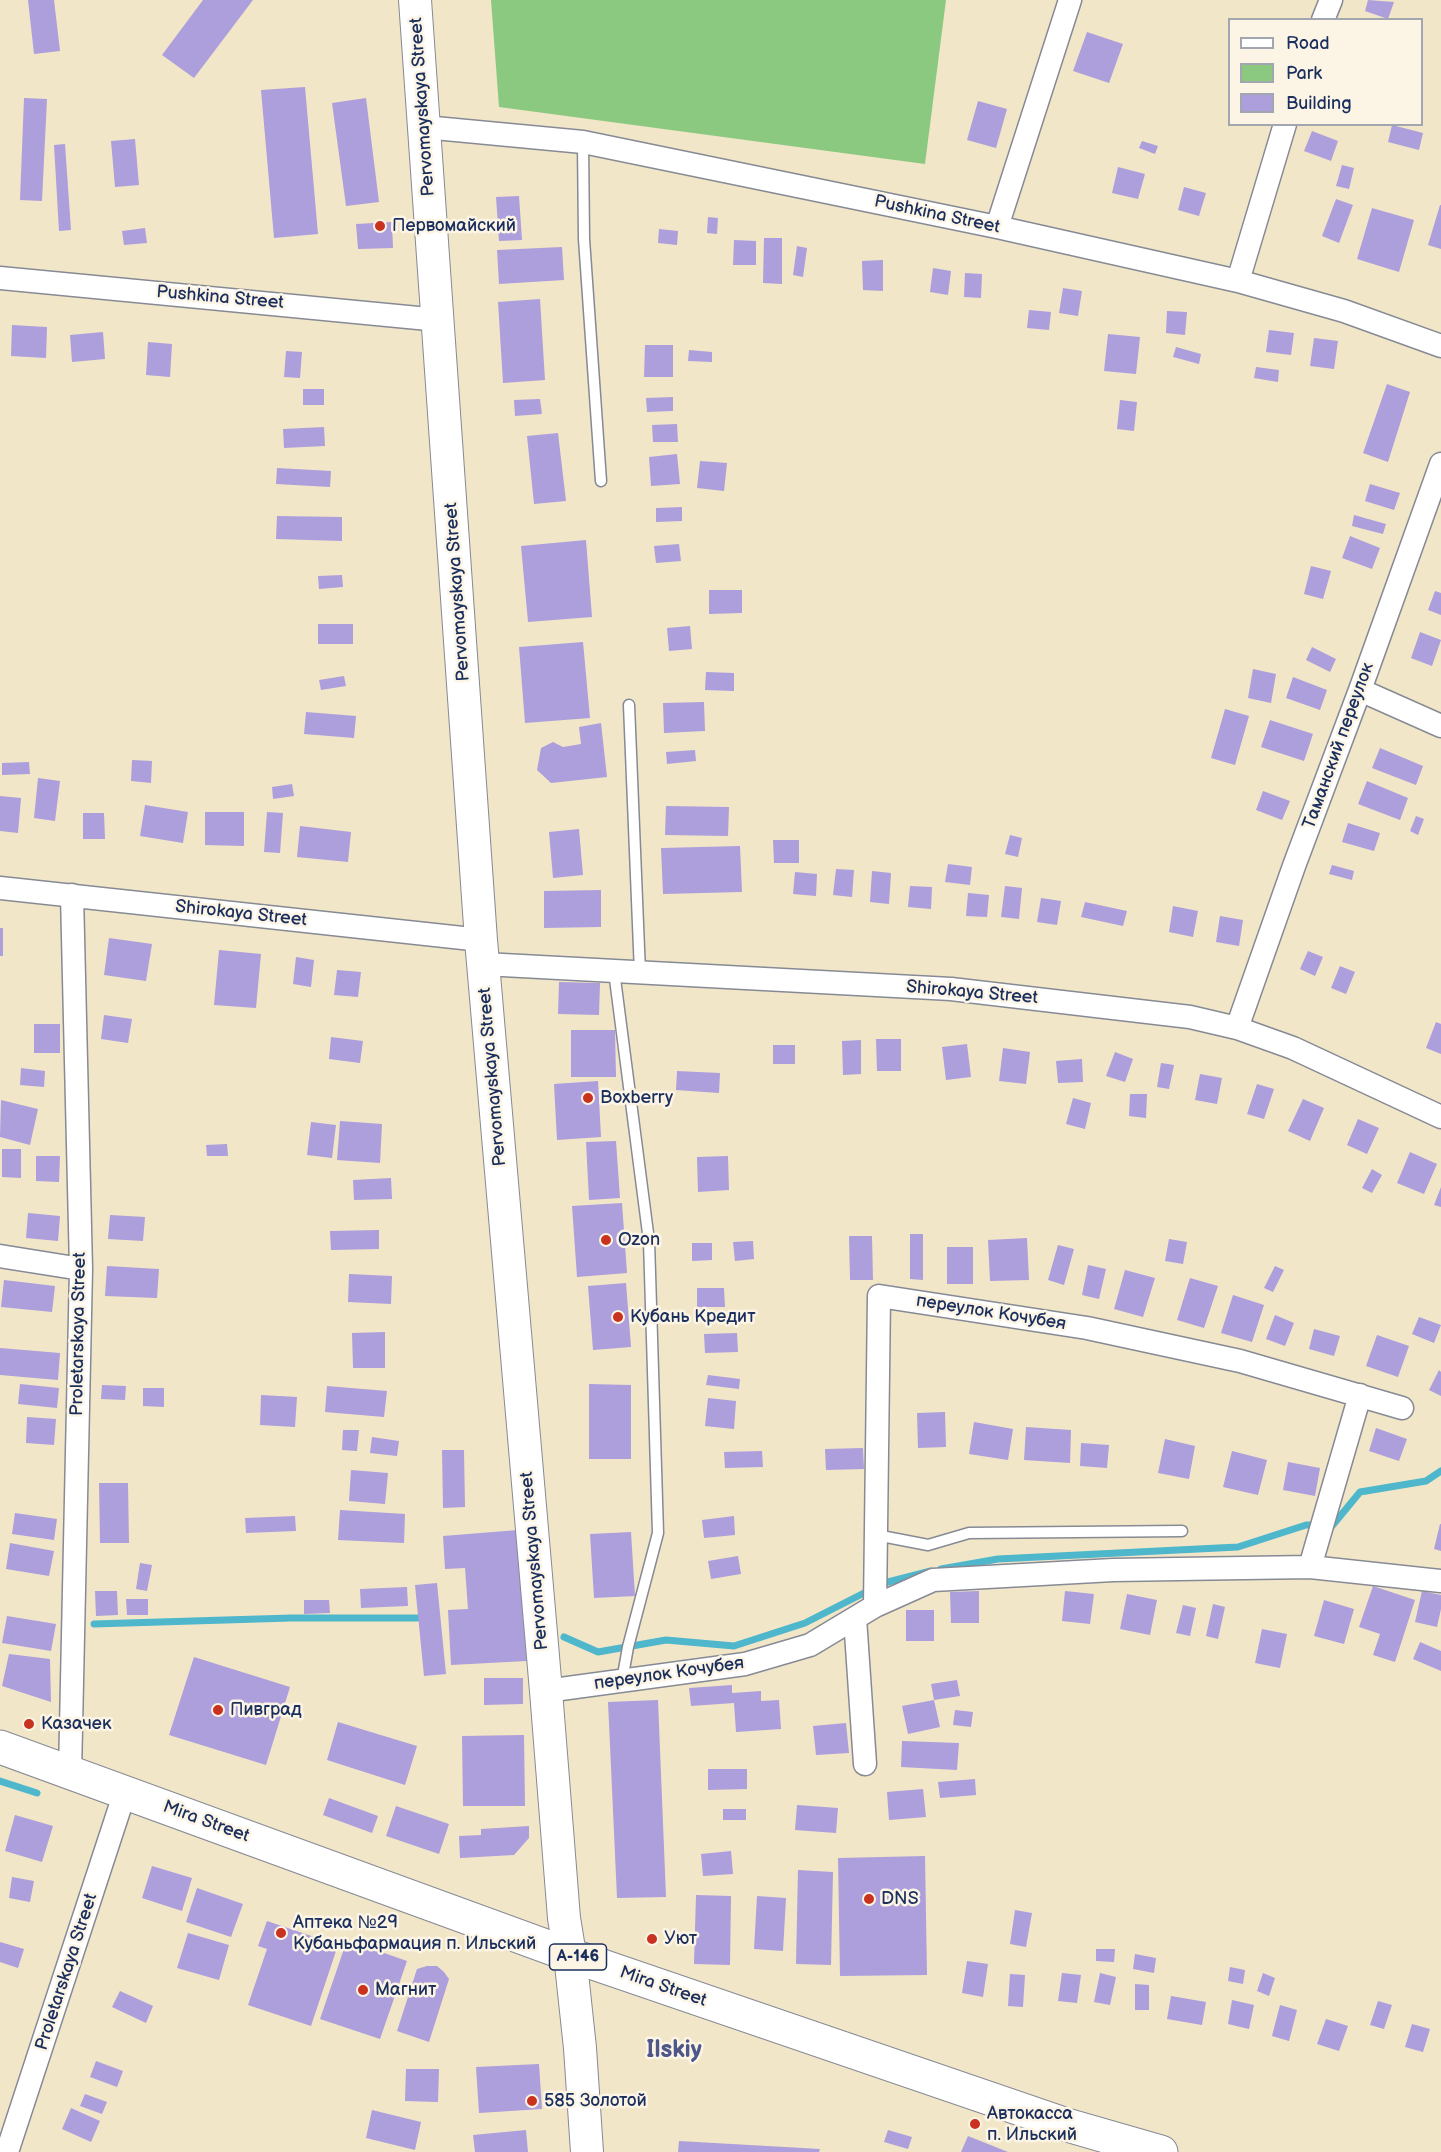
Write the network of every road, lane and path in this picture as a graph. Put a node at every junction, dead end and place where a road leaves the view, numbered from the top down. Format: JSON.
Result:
{"nodes":[{"id":1,"x":415,"y":0,"type":"edge"},
{"id":2,"x":1070,"y":0,"type":"edge"},
{"id":3,"x":1331,"y":0,"type":"edge"},
{"id":4,"x":1324,"y":18,"type":"edge"},
{"id":5,"x":1285,"y":126,"type":"edge"},
{"id":6,"x":424,"y":127,"type":"junction"},
{"id":7,"x":583,"y":142,"type":"junction"},
{"id":8,"x":997,"y":227,"type":"junction"},
{"id":9,"x":0,"y":278,"type":"edge"},
{"id":10,"x":1238,"y":281,"type":"junction"},
{"id":11,"x":439,"y":320,"type":"junction"},
{"id":12,"x":1441,"y":346,"type":"edge"},
{"id":13,"x":1441,"y":464,"type":"edge"},
{"id":14,"x":601,"y":481,"type":"dead end"},
{"id":15,"x":1360,"y":690,"type":"junction"},
{"id":16,"x":629,"y":705,"type":"dead end"},
{"id":17,"x":1441,"y":726,"type":"edge"},
{"id":18,"x":0,"y":888,"type":"edge"},
{"id":19,"x":72,"y":895,"type":"junction"},
{"id":20,"x":482,"y":952,"type":"junction"},
{"id":21,"x":614,"y":971,"type":"junction"},
{"id":22,"x":640,"y":973,"type":"junction"},
{"id":23,"x":1237,"y":1028,"type":"junction"},
{"id":24,"x":1441,"y":1117,"type":"edge"},
{"id":25,"x":0,"y":1256,"type":"edge"},
{"id":26,"x":81,"y":1269,"type":"junction"},
{"id":27,"x":1360,"y":1395,"type":"junction"},
{"id":28,"x":1402,"y":1408,"type":"dead end"},
{"id":29,"x":1182,"y":1531,"type":"dead end"},
{"id":30,"x":876,"y":1535,"type":"junction"},
{"id":31,"x":1311,"y":1566,"type":"junction"},
{"id":32,"x":1441,"y":1581,"type":"edge"},
{"id":33,"x":875,"y":1606,"type":"junction"},
{"id":34,"x":855,"y":1618,"type":"junction"},
{"id":35,"x":622,"y":1681,"type":"junction"},
{"id":36,"x":546,"y":1691,"type":"junction"},
{"id":37,"x":0,"y":1747,"type":"edge"},
{"id":38,"x":864,"y":1764,"type":"dead end"},
{"id":39,"x":70,"y":1773,"type":"junction"},
{"id":40,"x":125,"y":1792,"type":"junction"},
{"id":41,"x":570,"y":1955,"type":"junction"},
{"id":42,"x":6,"y":2146,"type":"edge"},
{"id":43,"x":587,"y":2152,"type":"edge"},
{"id":44,"x":1161,"y":2152,"type":"edge"}],
"edges":[{"from":1,"to":6,"type":"street","name":"Pervomayskaya Street"},
{"from":2,"to":8,"type":"street"},
{"from":3,"to":4,"type":"street"},
{"from":5,"to":10,"type":"street"},
{"from":6,"to":7,"type":"street","name":"Pushkina Street"},
{"from":6,"to":11,"type":"street","name":"Pervomayskaya Street"},
{"from":7,"to":8,"type":"street","name":"Pushkina Street"},
{"from":7,"to":14,"type":"lane"},
{"from":8,"to":10,"type":"street","name":"Pushkina Street"},
{"from":9,"to":11,"type":"street","name":"Pushkina Street"},
{"from":10,"to":12,"type":"street","name":"Pushkina Street"},
{"from":11,"to":20,"type":"street","name":"Pervomayskaya Street"},
{"from":13,"to":15,"type":"street","name":"Таманский переулок"},
{"from":15,"to":17,"type":"street"},
{"from":15,"to":23,"type":"street","name":"Таманский переулок"},
{"from":16,"to":22,"type":"lane"},
{"from":18,"to":19,"type":"street","name":"Shirokaya Street"},
{"from":19,"to":20,"type":"street","name":"Shirokaya Street"},
{"from":19,"to":26,"type":"street","name":"Proletarskaya Street"},
{"from":20,"to":21,"type":"street","name":"Shirokaya Street"},
{"from":20,"to":36,"type":"street","name":"Pervomayskaya Street"},
{"from":21,"to":22,"type":"street","name":"Shirokaya Street"},
{"from":21,"to":35,"type":"lane"},
{"from":22,"to":23,"type":"street","name":"Shirokaya Street"},
{"from":23,"to":24,"type":"street","name":"Shirokaya Street"},
{"from":25,"to":26,"type":"street"},
{"from":26,"to":39,"type":"street","name":"Proletarskaya Street"},
{"from":27,"to":28,"type":"street","name":"переулок Кочубея"},
{"from":27,"to":30,"type":"street","name":"переулок Кочубея"},
{"from":27,"to":31,"type":"street"},
{"from":29,"to":30,"type":"lane"},
{"from":30,"to":33,"type":"street","name":"переулок Кочубея"},
{"from":31,"to":32,"type":"street","name":"переулок Кочубея"},
{"from":31,"to":33,"type":"street","name":"переулок Кочубея"},
{"from":33,"to":34,"type":"street","name":"переулок Кочубея"},
{"from":34,"to":35,"type":"street","name":"переулок Кочубея"},
{"from":34,"to":38,"type":"street"},
{"from":35,"to":36,"type":"street","name":"переулок Кочубея"},
{"from":36,"to":41,"type":"street","name":"Pervomayskaya Street"},
{"from":37,"to":39,"type":"highway","name":"Mira Street","number":"А-146"},
{"from":39,"to":40,"type":"highway","name":"Mira Street","number":"А-146"},
{"from":40,"to":41,"type":"highway","name":"Mira Street","number":"А-146"},
{"from":40,"to":42,"type":"street","name":"Proletarskaya Street"},
{"from":41,"to":43,"type":"street","name":"Pervomayskaya Street"},
{"from":41,"to":44,"type":"highway","name":"Mira Street","number":"А-146"}]}
